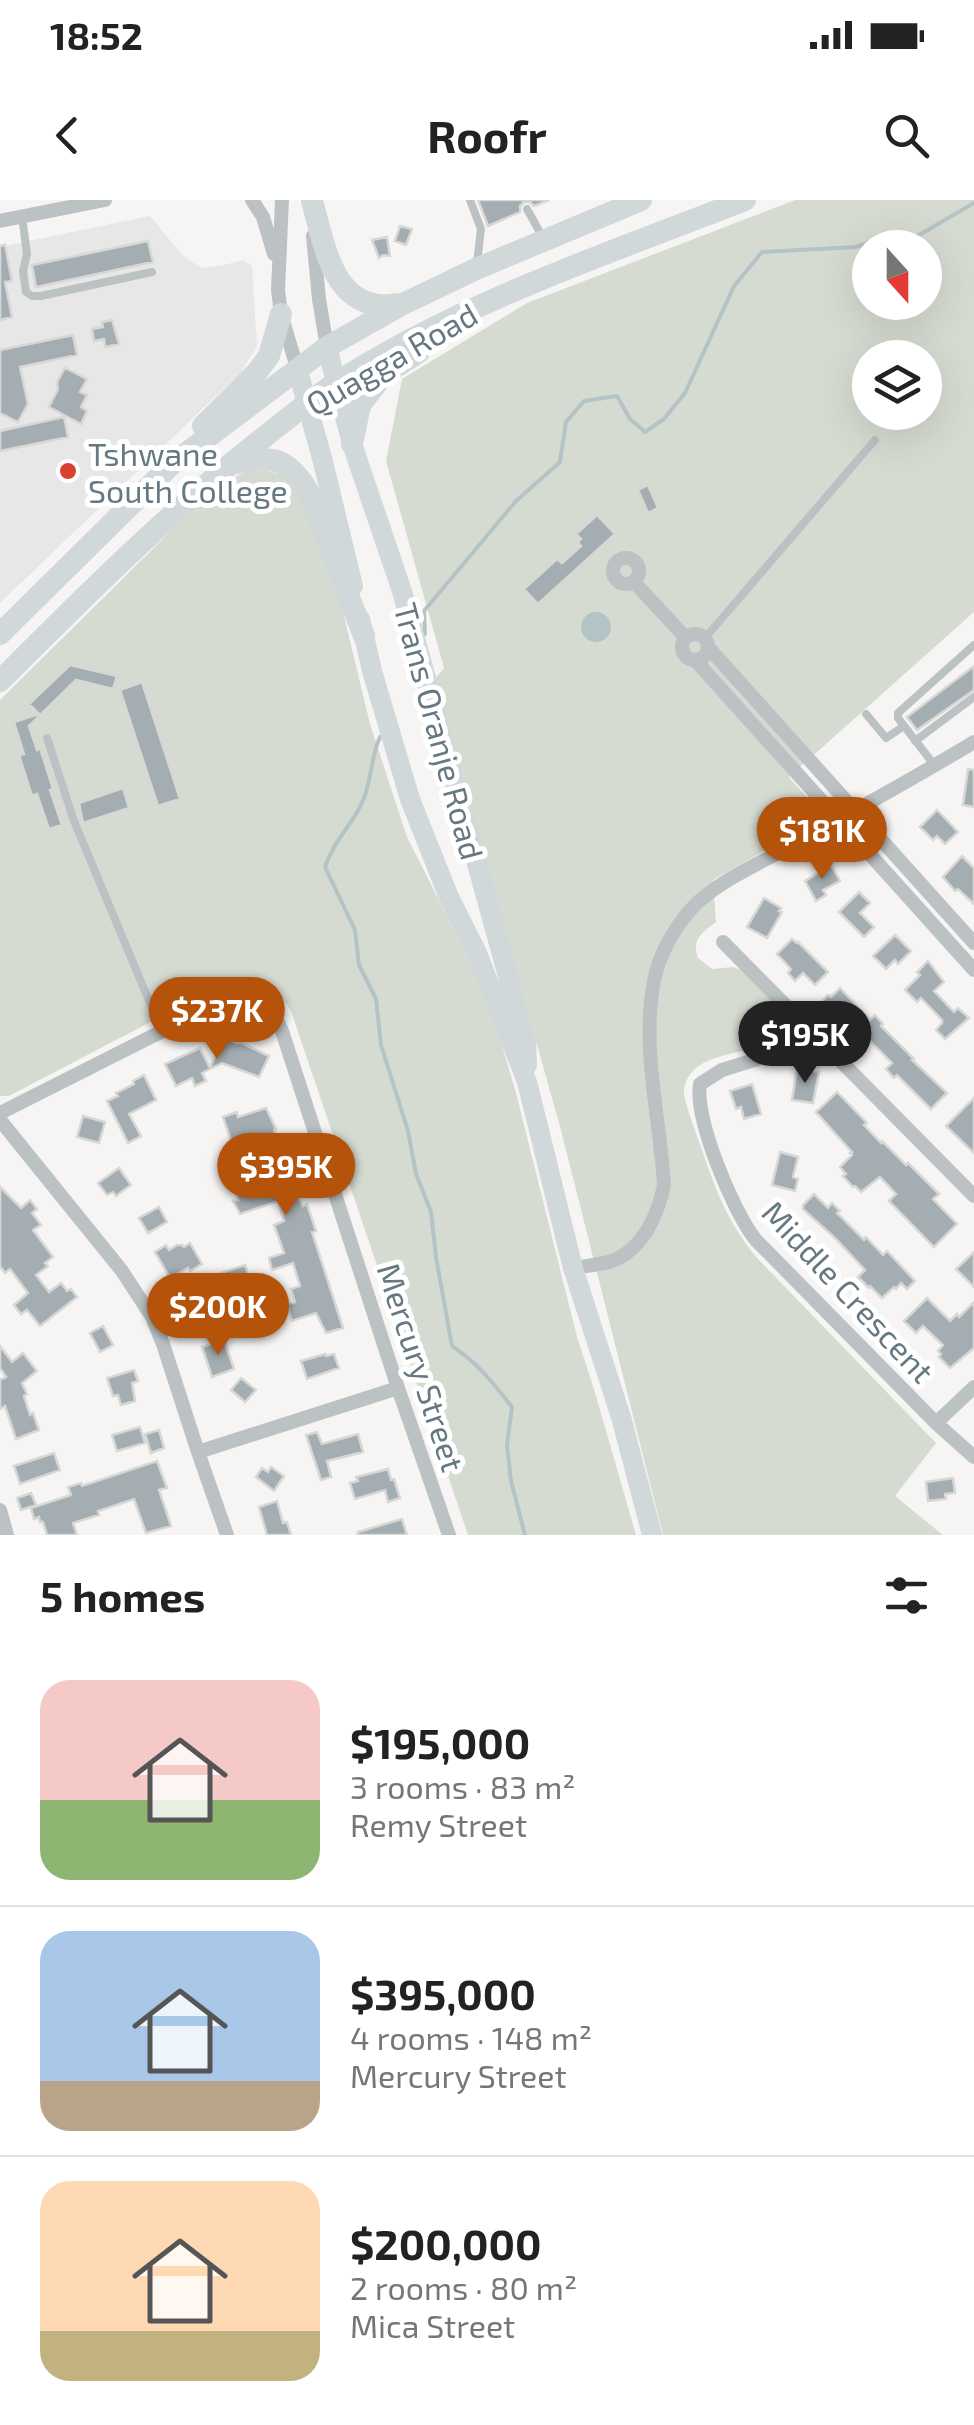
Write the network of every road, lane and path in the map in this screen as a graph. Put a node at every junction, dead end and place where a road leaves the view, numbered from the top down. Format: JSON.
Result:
{"nodes":[{"id":1,"x":105,"y":200,"type":"edge"},
{"id":2,"x":252,"y":200,"type":"edge"},
{"id":3,"x":282,"y":200,"type":"edge"},
{"id":4,"x":312,"y":200,"type":"edge"},
{"id":5,"x":470,"y":200,"type":"edge"},
{"id":6,"x":641,"y":200,"type":"edge"},
{"id":7,"x":745,"y":200,"type":"edge"},
{"id":8,"x":75,"y":203,"type":"edge"},
{"id":9,"x":527,"y":209,"type":"dead end"},
{"id":10,"x":22,"y":216,"type":"junction"},
{"id":11,"x":0,"y":221,"type":"edge"},
{"id":12,"x":544,"y":240,"type":"junction"},
{"id":13,"x":476,"y":268,"type":"junction"},
{"id":14,"x":278,"y":269,"type":"junction"},
{"id":15,"x":152,"y":272,"type":"dead end"},
{"id":16,"x":496,"y":299,"type":"junction"},
{"id":17,"x":403,"y":304,"type":"junction"},
{"id":18,"x":281,"y":314,"type":"junction"},
{"id":19,"x":327,"y":347,"type":"junction"},
{"id":20,"x":298,"y":371,"type":"junction"},
{"id":21,"x":336,"y":383,"type":"junction"},
{"id":22,"x":307,"y":404,"type":"junction"},
{"id":23,"x":875,"y":440,"type":"dead end"},
{"id":24,"x":352,"y":444,"type":"junction"},
{"id":25,"x":172,"y":464,"type":"junction"},
{"id":26,"x":229,"y":465,"type":"junction"},
{"id":27,"x":634,"y":582,"type":"dead end"},
{"id":28,"x":0,"y":634,"type":"edge"},
{"id":29,"x":364,"y":636,"type":"junction"},
{"id":30,"x":685,"y":638,"type":"junction"},
{"id":31,"x":706,"y":642,"type":"junction"},
{"id":32,"x":974,"y":645,"type":"edge"},
{"id":33,"x":695,"y":660,"type":"junction"},
{"id":34,"x":0,"y":681,"type":"edge"},
{"id":35,"x":974,"y":697,"type":"edge"},
{"id":36,"x":866,"y":714,"type":"dead end"},
{"id":37,"x":904,"y":726,"type":"junction"},
{"id":38,"x":48,"y":738,"type":"dead end"},
{"id":39,"x":915,"y":741,"type":"junction"},
{"id":40,"x":974,"y":742,"type":"edge"},
{"id":41,"x":934,"y":766,"type":"junction"},
{"id":42,"x":854,"y":811,"type":"junction"},
{"id":43,"x":838,"y":820,"type":"junction"},
{"id":44,"x":723,"y":942,"type":"dead end"},
{"id":45,"x":974,"y":943,"type":"edge"},
{"id":46,"x":974,"y":970,"type":"edge"},
{"id":47,"x":162,"y":1032,"type":"junction"},
{"id":48,"x":819,"y":1040,"type":"junction"},
{"id":49,"x":527,"y":1082,"type":"junction"},
{"id":50,"x":0,"y":1113,"type":"edge"},
{"id":51,"x":0,"y":1120,"type":"edge"},
{"id":52,"x":974,"y":1196,"type":"edge"},
{"id":53,"x":572,"y":1268,"type":"junction"},
{"id":54,"x":974,"y":1387,"type":"edge"},
{"id":55,"x":398,"y":1388,"type":"junction"},
{"id":56,"x":936,"y":1423,"type":"junction"},
{"id":57,"x":198,"y":1452,"type":"junction"},
{"id":58,"x":974,"y":1457,"type":"edge"},
{"id":59,"x":0,"y":1510,"type":"edge"},
{"id":60,"x":8,"y":1535,"type":"edge"},
{"id":61,"x":228,"y":1535,"type":"edge"},
{"id":62,"x":449,"y":1535,"type":"edge"},
{"id":63,"x":652,"y":1535,"type":"edge"}],
"edges":[{"from":1,"to":8,"type":"street"},
{"from":2,"to":14,"type":"street"},
{"from":3,"to":14,"type":"street"},
{"from":4,"to":17,"type":"main road"},
{"from":4,"to":19,"type":"street"},
{"from":5,"to":13,"type":"lane"},
{"from":6,"to":12,"type":"main road","name":"Quagga Road"},
{"from":7,"to":16,"type":"main road","name":"Quagga Road"},
{"from":8,"to":10,"type":"street"},
{"from":9,"to":12,"type":"lane"},
{"from":10,"to":11,"type":"street"},
{"from":10,"to":15,"type":"lane"},
{"from":12,"to":13,"type":"main road","name":"Quagga Road"},
{"from":13,"to":17,"type":"main road","name":"Quagga Road"},
{"from":14,"to":18,"type":"street"},
{"from":16,"to":21,"type":"main road","name":"Quagga Road"},
{"from":16,"to":24,"type":"main road"},
{"from":17,"to":19,"type":"main road","name":"Quagga Road"},
{"from":18,"to":20,"type":"street"},
{"from":18,"to":25,"type":"main road"},
{"from":19,"to":20,"type":"main road","name":"Quagga Road"},
{"from":19,"to":21,"type":"main road","name":"Trans Oranje Road"},
{"from":20,"to":22,"type":"main road","name":"Trans Oranje Road"},
{"from":20,"to":25,"type":"main road","name":"Quagga Road"},
{"from":21,"to":22,"type":"main road","name":"Quagga Road"},
{"from":21,"to":24,"type":"main road","name":"Trans Oranje Road"},
{"from":22,"to":26,"type":"main road","name":"Quagga Road"},
{"from":22,"to":29,"type":"main road","name":"Trans Oranje Road"},
{"from":23,"to":31,"type":"lane"},
{"from":24,"to":49,"type":"main road","name":"Trans Oranje Road"},
{"from":25,"to":28,"type":"main road","name":"Quagga Road"},
{"from":26,"to":29,"type":"main road"},
{"from":26,"to":34,"type":"main road","name":"Quagga Road"},
{"from":27,"to":30,"type":"street"},
{"from":29,"to":49,"type":"main road","name":"Trans Oranje Road"},
{"from":30,"to":31,"type":"street"},
{"from":30,"to":33,"type":"street"},
{"from":31,"to":33,"type":"street"},
{"from":31,"to":42,"type":"street"},
{"from":32,"to":37,"type":"lane"},
{"from":33,"to":43,"type":"street"},
{"from":35,"to":39,"type":"lane"},
{"from":36,"to":37,"type":"lane"},
{"from":37,"to":39,"type":"lane"},
{"from":38,"to":47,"type":"lane"},
{"from":39,"to":41,"type":"lane"},
{"from":40,"to":41,"type":"street"},
{"from":41,"to":42,"type":"street"},
{"from":42,"to":43,"type":"street"},
{"from":42,"to":45,"type":"street"},
{"from":43,"to":46,"type":"street"},
{"from":43,"to":53,"type":"street"},
{"from":44,"to":48,"type":"street"},
{"from":47,"to":50,"type":"street"},
{"from":47,"to":55,"type":"street","name":"Mercury Street"},
{"from":48,"to":52,"type":"street"},
{"from":48,"to":56,"type":"street","name":"Middle Crescent"},
{"from":49,"to":53,"type":"main road","name":"Trans Oranje Road"},
{"from":51,"to":57,"type":"street"},
{"from":53,"to":63,"type":"main road","name":"Trans Oranje Road"},
{"from":54,"to":56,"type":"street"},
{"from":55,"to":57,"type":"street"},
{"from":55,"to":62,"type":"street","name":"Mercury Street"},
{"from":56,"to":58,"type":"street","name":"Middle Crescent"},
{"from":57,"to":61,"type":"street"},
{"from":59,"to":60,"type":"street"}]}
